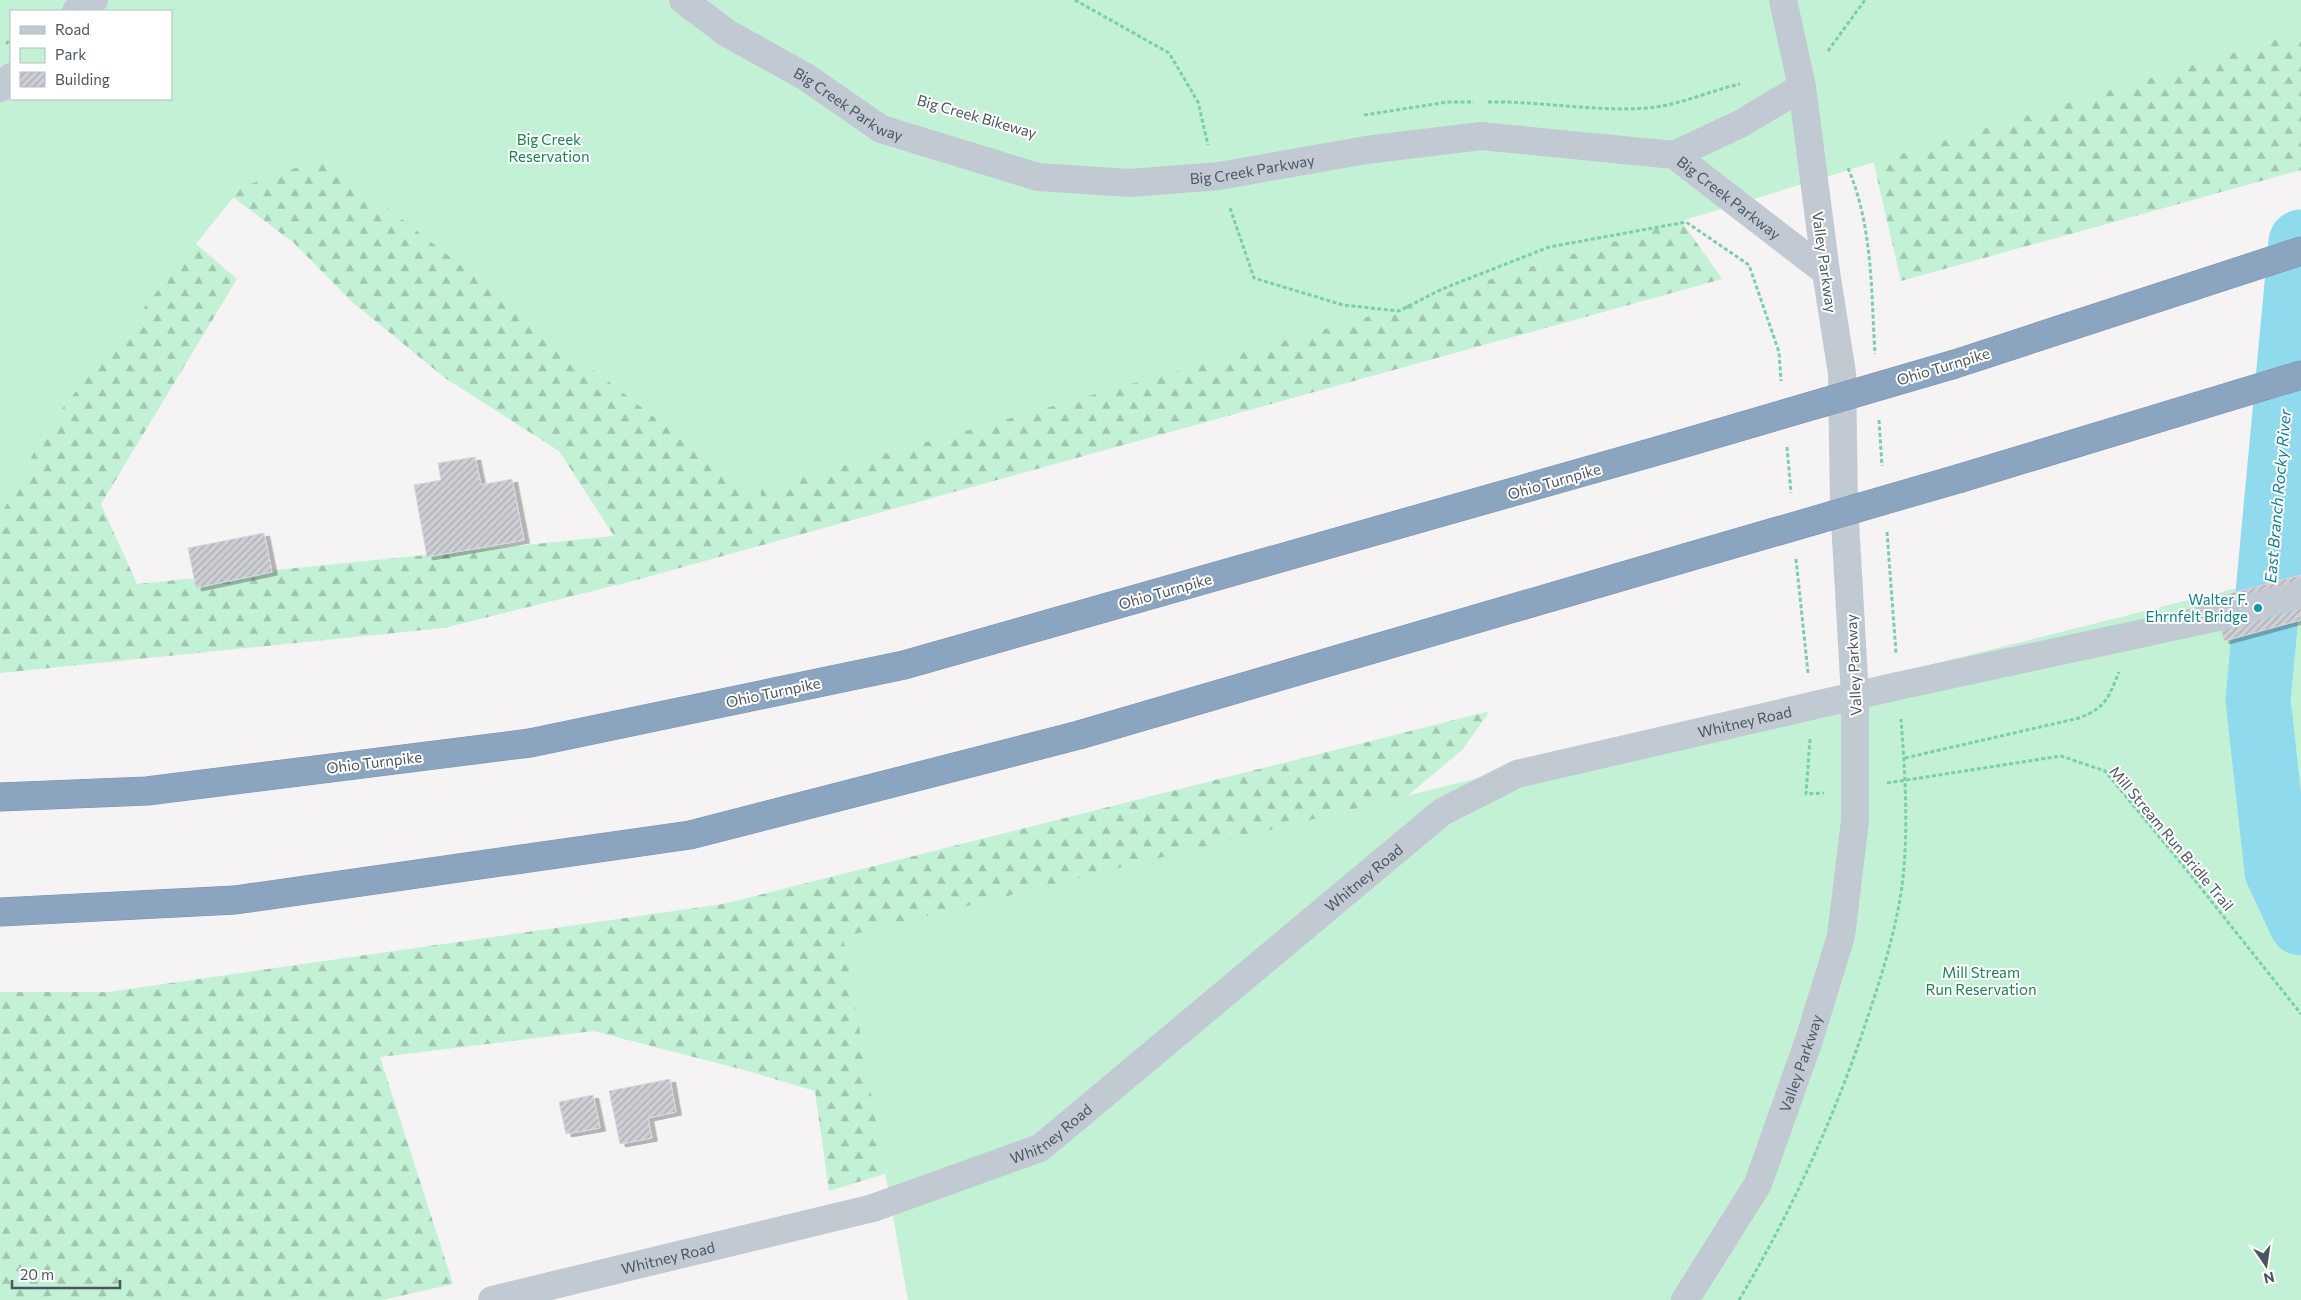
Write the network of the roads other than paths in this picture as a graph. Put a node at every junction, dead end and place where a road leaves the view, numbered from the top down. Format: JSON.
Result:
{"nodes":[{"id":1,"x":94,"y":0,"type":"edge"},
{"id":2,"x":683,"y":0,"type":"edge"},
{"id":3,"x":1783,"y":0,"type":"edge"},
{"id":4,"x":78,"y":10,"type":"edge"},
{"id":5,"x":10,"y":78,"type":"edge"},
{"id":6,"x":1802,"y":87,"type":"junction"},
{"id":7,"x":0,"y":88,"type":"edge"},
{"id":8,"x":1674,"y":155,"type":"junction"},
{"id":9,"x":2301,"y":251,"type":"edge"},
{"id":10,"x":1826,"y":272,"type":"junction"},
{"id":11,"x":2301,"y":375,"type":"edge"},
{"id":12,"x":2301,"y":594,"type":"edge"},
{"id":13,"x":1855,"y":696,"type":"junction"},
{"id":14,"x":0,"y":797,"type":"edge"},
{"id":15,"x":0,"y":912,"type":"edge"},
{"id":16,"x":492,"y":1300,"type":"edge"},
{"id":17,"x":1685,"y":1300,"type":"edge"}],
"edges":[{"from":1,"to":4,"type":"street"},
{"from":2,"to":8,"type":"street","name":"Big Creek Parkway"},
{"from":3,"to":6,"type":"street","name":"Valley Parkway"},
{"from":5,"to":7,"type":"street"},
{"from":6,"to":8,"type":"street"},
{"from":6,"to":10,"type":"street","name":"Valley Parkway"},
{"from":8,"to":10,"type":"street","name":"Big Creek Parkway"},
{"from":9,"to":14,"type":"highway","name":"Ohio Turnpike","bridge":true},
{"from":10,"to":13,"type":"street","name":"Valley Parkway"},
{"from":11,"to":15,"type":"highway","bridge":true},
{"from":12,"to":13,"type":"street","name":"Whitney Road"},
{"from":13,"to":16,"type":"street","name":"Whitney Road"},
{"from":13,"to":17,"type":"street","name":"Valley Parkway"}]}
